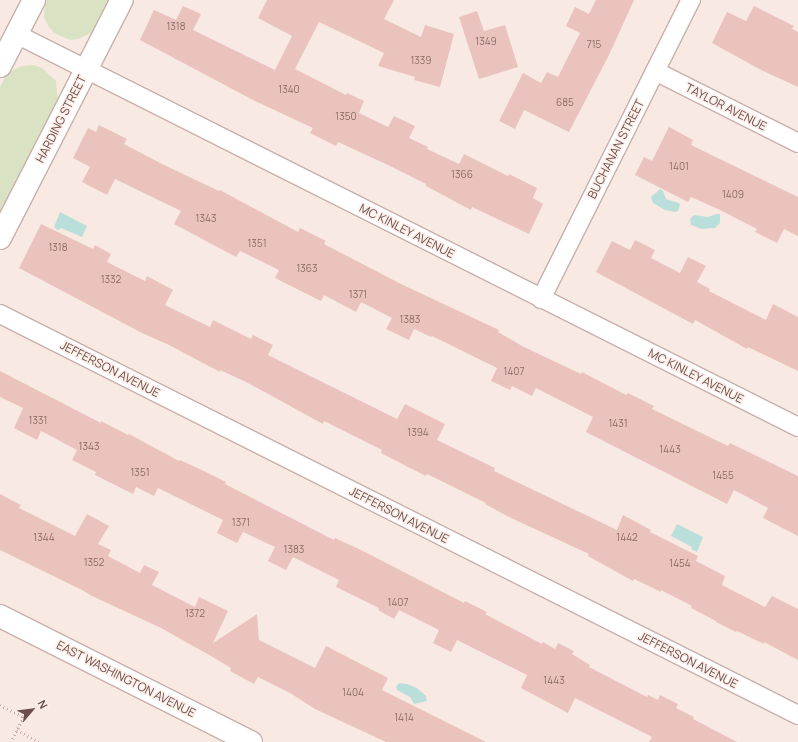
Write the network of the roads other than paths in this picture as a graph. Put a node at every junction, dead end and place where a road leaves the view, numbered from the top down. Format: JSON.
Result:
{"nodes":[{"id":1,"x":34,"y":0,"type":"edge"},
{"id":2,"x":122,"y":0,"type":"edge"},
{"id":3,"x":691,"y":0,"type":"edge"},
{"id":4,"x":16,"y":34,"type":"junction"},
{"id":5,"x":0,"y":66,"type":"edge"},
{"id":6,"x":86,"y":70,"type":"junction"},
{"id":7,"x":655,"y":71,"type":"junction"},
{"id":8,"x":798,"y":143,"type":"edge"},
{"id":9,"x":0,"y":238,"type":"edge"},
{"id":10,"x":541,"y":299,"type":"junction"},
{"id":11,"x":0,"y":314,"type":"edge"},
{"id":12,"x":798,"y":427,"type":"edge"},
{"id":13,"x":0,"y":616,"type":"edge"},
{"id":14,"x":798,"y":715,"type":"edge"},
{"id":15,"x":251,"y":742,"type":"edge"}],
"edges":[{"from":1,"to":4,"type":"street"},
{"from":2,"to":6,"type":"street","name":"HARDING STREET"},
{"from":3,"to":7,"type":"street","name":"BUCHANAN STREET"},
{"from":4,"to":5,"type":"street"},
{"from":4,"to":6,"type":"street","name":"MC KINLEY AVENUE"},
{"from":6,"to":9,"type":"street","name":"HARDING STREET"},
{"from":6,"to":10,"type":"street","name":"MC KINLEY AVENUE"},
{"from":7,"to":8,"type":"street","name":"TAYLOR AVENUE"},
{"from":7,"to":10,"type":"street","name":"BUCHANAN STREET"},
{"from":10,"to":12,"type":"street","name":"MC KINLEY AVENUE"},
{"from":11,"to":14,"type":"street","name":"JEFFERSON AVENUE"},
{"from":13,"to":15,"type":"street","name":"EAST WASHINGTON AVENUE"}]}
